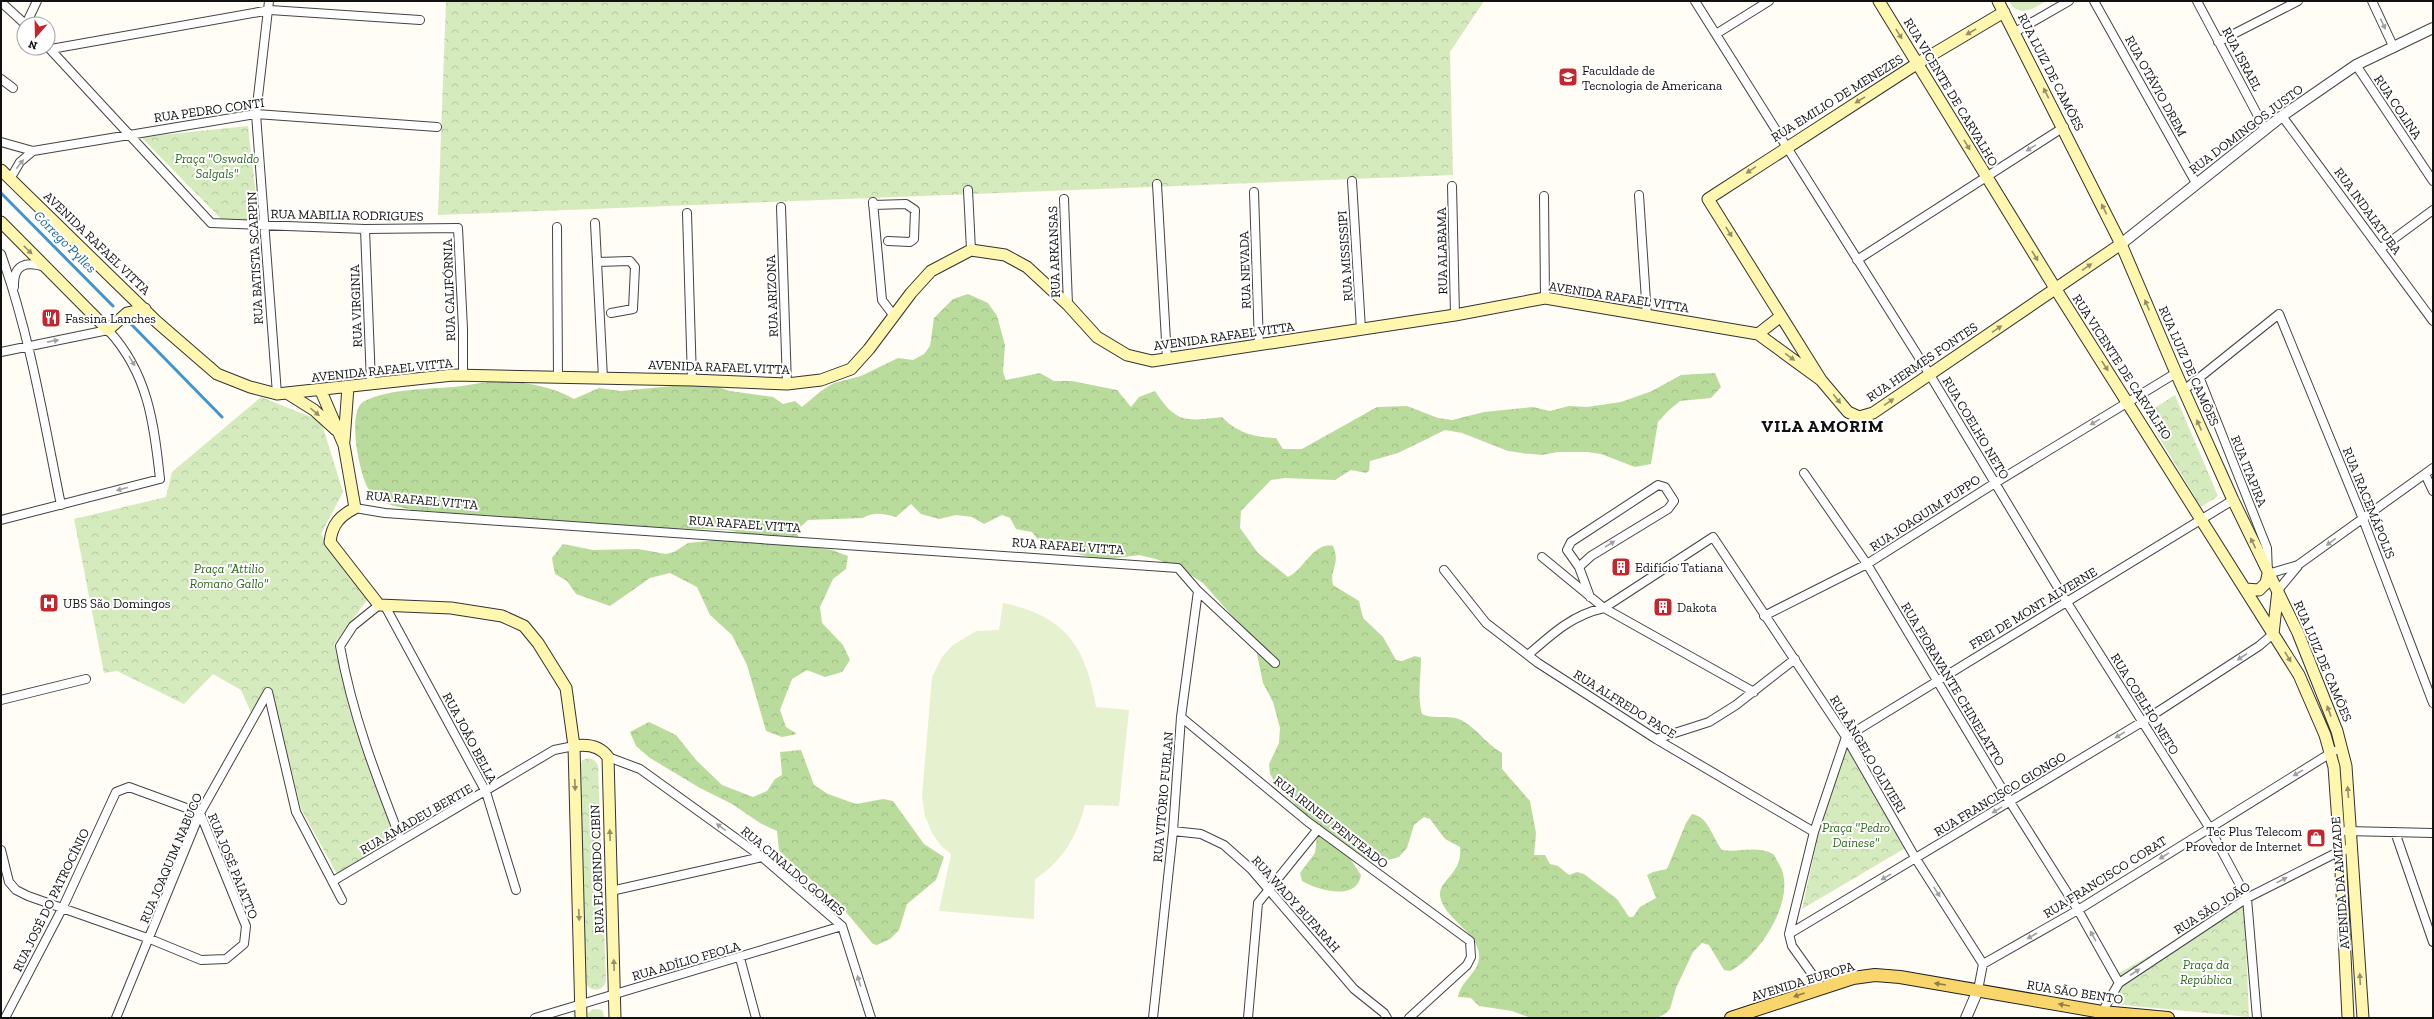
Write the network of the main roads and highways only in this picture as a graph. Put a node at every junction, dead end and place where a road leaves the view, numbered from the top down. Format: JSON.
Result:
{"nodes":[{"id":1,"x":1879,"y":1,"type":"edge"},
{"id":2,"x":1998,"y":1,"type":"edge"},
{"id":3,"x":2004,"y":12,"type":"junction"},
{"id":4,"x":1918,"y":63,"type":"junction"},
{"id":5,"x":1,"y":170,"type":"edge"},
{"id":6,"x":1708,"y":199,"type":"joint"},
{"id":7,"x":1,"y":222,"type":"edge"},
{"id":8,"x":2121,"y":244,"type":"junction"},
{"id":9,"x":2055,"y":288,"type":"junction"},
{"id":10,"x":130,"y":294,"type":"junction"},
{"id":11,"x":145,"y":309,"type":"junction"},
{"id":12,"x":127,"y":313,"type":"junction"},
{"id":13,"x":1781,"y":316,"type":"junction"},
{"id":14,"x":1758,"y":334,"type":"junction"},
{"id":15,"x":1821,"y":380,"type":"junction"},
{"id":16,"x":348,"y":387,"type":"junction"},
{"id":17,"x":321,"y":391,"type":"junction"},
{"id":18,"x":282,"y":394,"type":"junction"},
{"id":19,"x":340,"y":434,"type":"junction"},
{"id":20,"x":344,"y":445,"type":"junction"},
{"id":21,"x":2268,"y":574,"type":"junction"},
{"id":22,"x":2245,"y":589,"type":"junction"},
{"id":23,"x":2278,"y":590,"type":"junction"},
{"id":24,"x":382,"y":606,"type":"joint"},
{"id":25,"x":2273,"y":634,"type":"junction"},
{"id":26,"x":574,"y":746,"type":"junction"},
{"id":27,"x":2342,"y":747,"type":"joint"},
{"id":28,"x":2331,"y":753,"type":"joint"},
{"id":29,"x":1978,"y":990,"type":"joint"},
{"id":30,"x":1751,"y":1015,"type":"edge"},
{"id":31,"x":2102,"y":1015,"type":"edge"},
{"id":32,"x":581,"y":1018,"type":"edge"},
{"id":33,"x":615,"y":1018,"type":"edge"},
{"id":34,"x":1731,"y":1018,"type":"edge"},
{"id":35,"x":2168,"y":1018,"type":"edge"},
{"id":36,"x":2348,"y":1018,"type":"edge"},
{"id":37,"x":2363,"y":1018,"type":"edge"}],
"edges":[{"from":1,"to":4,"type":"main road","name":"RUA VICENTE DE CARVALHO","one_way":true},
{"from":2,"to":3,"type":"main road","name":"RUA LUIZ DE CAMÕES"},
{"from":3,"to":4,"type":"main road","name":"RUA EMILIO DE MENEZES","one_way":true},
{"from":8,"to":3,"type":"main road","name":"RUA LUIZ DE CAMÕES","one_way":true},
{"from":4,"to":6,"type":"main road","name":"RUA EMILIO DE MENEZES","one_way":true},
{"from":4,"to":9,"type":"main road","name":"RUA VICENTE DE CARVALHO","one_way":true},
{"from":5,"to":10,"type":"main road","name":"AVENIDA RAFAEL VITTA"},
{"from":6,"to":13,"type":"main road","name":"RUA HERMES FONTES","one_way":true},
{"from":7,"to":12,"type":"main road","one_way":true},
{"from":9,"to":8,"type":"main road","name":"RUA HERMES FONTES","one_way":true},
{"from":21,"to":8,"type":"main road","name":"RUA LUIZ DE CAMÕES","one_way":true},
{"from":15,"to":9,"type":"main road","name":"RUA HERMES FONTES","one_way":true},
{"from":9,"to":22,"type":"main road","name":"RUA VICENTE DE CARVALHO","one_way":true},
{"from":10,"to":11,"type":"main road","name":"AVENIDA RAFAEL VITTA"},
{"from":10,"to":12,"type":"main road"},
{"from":11,"to":12,"type":"main road"},
{"from":11,"to":18,"type":"main road","name":"AVENIDA RAFAEL VITTA"},
{"from":13,"to":14,"type":"main road"},
{"from":13,"to":15,"type":"main road","name":"RUA HERMES FONTES"},
{"from":14,"to":15,"type":"main road","name":"AVENIDA RAFAEL VITTA","one_way":true},
{"from":14,"to":16,"type":"main road","name":"AVENIDA RAFAEL VITTA"},
{"from":16,"to":17,"type":"main road","name":"AVENIDA RAFAEL VITTA"},
{"from":16,"to":20,"type":"main road","name":"RUA RAFAEL VITTA"},
{"from":17,"to":18,"type":"main road","name":"AVENIDA RAFAEL VITTA"},
{"from":17,"to":19,"type":"main road","name":"RUA RAFAEL VITTA"},
{"from":18,"to":19,"type":"main road","one_way":true},
{"from":19,"to":20,"type":"main road","name":"RUA RAFAEL VITTA"},
{"from":20,"to":24,"type":"main road","name":"RUA RAFAEL VITTA"},
{"from":21,"to":22,"type":"main road"},
{"from":21,"to":23,"type":"main road","name":"RUA LUIZ DE CAMÕES"},
{"from":22,"to":25,"type":"main road","name":"RUA VICENTE DE CARVALHO"},
{"from":23,"to":25,"type":"main road"},
{"from":27,"to":23,"type":"main road","name":"RUA LUIZ DE CAMÕES","one_way":true},
{"from":24,"to":26,"type":"main road","name":"RUA FLORINDO CIBIN"},
{"from":25,"to":28,"type":"main road","name":"RUA VICENTE DE CARVALHO","one_way":true},
{"from":26,"to":32,"type":"main road","name":"RUA FLORINDO CIBIN","one_way":true},
{"from":33,"to":26,"type":"main road","name":"RUA FLORINDO CIBIN","one_way":true},
{"from":37,"to":27,"type":"main road","name":"AVENIDA DA AMIZADE","one_way":true},
{"from":28,"to":36,"type":"main road","name":"AVENIDA DA AMIZADE"},
{"from":29,"to":30,"type":"main road","name":"AVENIDA EUROPA","one_way":true},
{"from":31,"to":29,"type":"main road","name":"RUA SÃO BENTO","one_way":true},
{"from":30,"to":34,"type":"main road","name":"AVENIDA EUROPA"},
{"from":31,"to":35,"type":"main road","name":"RUA SÃO BENTO"}]}
